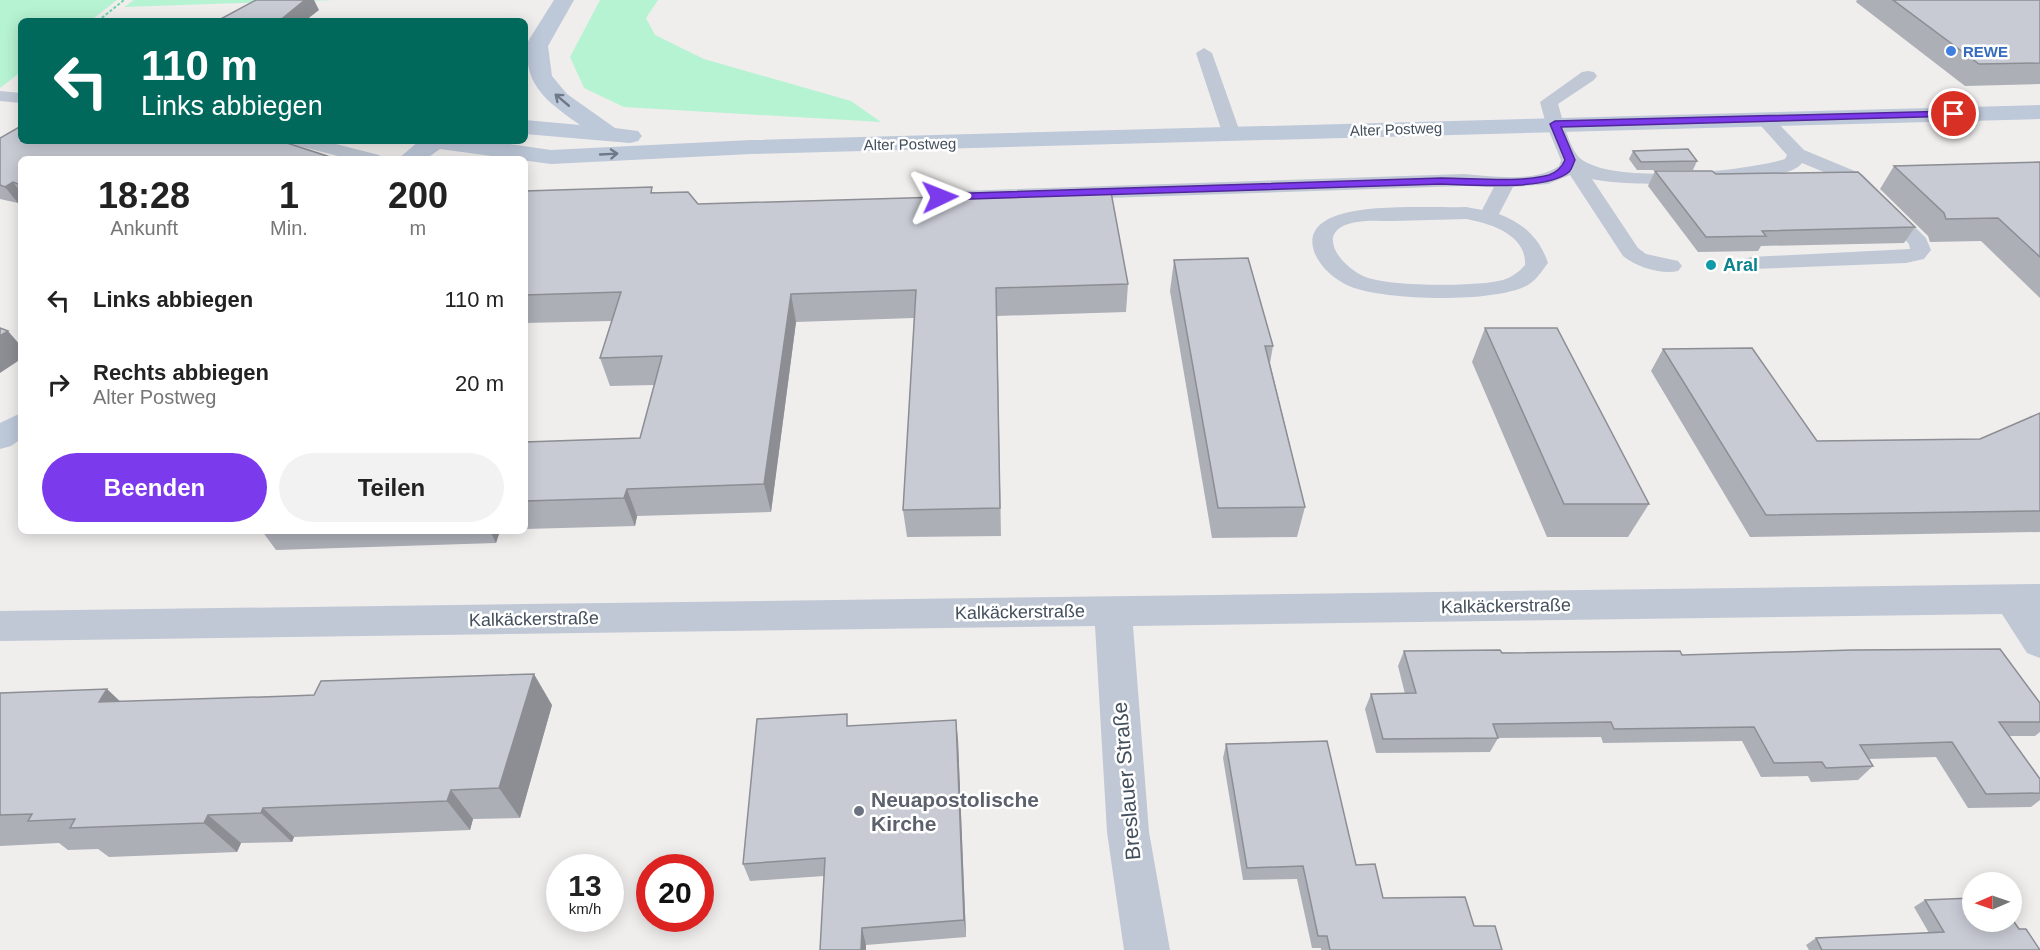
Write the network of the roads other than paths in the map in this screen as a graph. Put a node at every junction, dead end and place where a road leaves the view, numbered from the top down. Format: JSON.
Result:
{"nodes":[{"id":1,"x":564,"y":0,"type":"edge"},
{"id":2,"x":531,"y":52,"type":"edge"},
{"id":3,"x":1204,"y":53,"type":"dead end"},
{"id":4,"x":1588,"y":76,"type":"dead end"},
{"id":5,"x":2040,"y":112,"type":"edge"},
{"id":6,"x":1764,"y":119,"type":"junction"},
{"id":7,"x":1555,"y":124,"type":"junction"},
{"id":8,"x":528,"y":127,"type":"edge"},
{"id":9,"x":609,"y":134,"type":"junction"},
{"id":10,"x":1233,"y":135,"type":"junction"},
{"id":11,"x":314,"y":144,"type":"edge"},
{"id":12,"x":431,"y":144,"type":"edge"},
{"id":13,"x":457,"y":144,"type":"edge"},
{"id":14,"x":751,"y":147,"type":"junction"},
{"id":15,"x":1797,"y":154,"type":"junction"},
{"id":16,"x":360,"y":156,"type":"edge"},
{"id":17,"x":414,"y":156,"type":"edge"},
{"id":18,"x":551,"y":157,"type":"junction"},
{"id":19,"x":1570,"y":160,"type":"junction"},
{"id":20,"x":528,"y":163,"type":"edge"},
{"id":21,"x":1506,"y":182,"type":"junction"},
{"id":22,"x":940,"y":197,"type":"edge"},
{"id":23,"x":1488,"y":217,"type":"junction"},
{"id":24,"x":1751,"y":263,"type":"dead end"},
{"id":25,"x":1671,"y":266,"type":"dead end"},
{"id":26,"x":18,"y":426,"type":"edge"},
{"id":27,"x":0,"y":438,"type":"edge"},
{"id":28,"x":2026,"y":599,"type":"edge"},
{"id":29,"x":1113,"y":611,"type":"junction"},
{"id":30,"x":0,"y":626,"type":"edge"},
{"id":31,"x":2040,"y":642,"type":"edge"},
{"id":32,"x":1147,"y":950,"type":"edge"}],
"edges":[{"from":1,"to":2,"type":"main road"},
{"from":9,"to":2,"type":"main road","name":"Alter Postweg","one_way":true},
{"from":3,"to":10,"type":"lane"},
{"from":4,"to":7,"type":"lane"},
{"from":5,"to":6,"type":"main road","name":"Alter Postweg"},
{"from":6,"to":7,"type":"main road","name":"Alter Postweg"},
{"from":6,"to":15,"type":"lane"},
{"from":7,"to":10,"type":"main road","name":"Alter Postweg"},
{"from":7,"to":19,"type":"lane"},
{"from":8,"to":9,"type":"main road","name":"Alter Postweg"},
{"from":9,"to":14,"type":"main road","name":"Alter Postweg"},
{"from":10,"to":14,"type":"main road","name":"Alter Postweg"},
{"from":11,"to":16,"type":"lane"},
{"from":12,"to":17,"type":"main road"},
{"from":13,"to":18,"type":"main road","name":"Alter Postweg"},
{"from":18,"to":14,"type":"main road","name":"Alter Postweg","one_way":true},
{"from":15,"to":19,"type":"lane"},
{"from":15,"to":24,"type":"lane"},
{"from":18,"to":20,"type":"main road","name":"Alter Postweg"},
{"from":19,"to":21,"type":"lane"},
{"from":19,"to":25,"type":"lane"},
{"from":21,"to":22,"type":"lane"},
{"from":21,"to":23,"type":"lane"},
{"from":23,"to":23,"type":"lane"},
{"from":26,"to":27,"type":"main road"},
{"from":28,"to":29,"type":"street","name":"Kalkäckerstraße"},
{"from":28,"to":31,"type":"street"},
{"from":29,"to":30,"type":"street","name":"Kalkäckerstraße"},
{"from":29,"to":32,"type":"street","name":"Breslauer Straße"}]}
